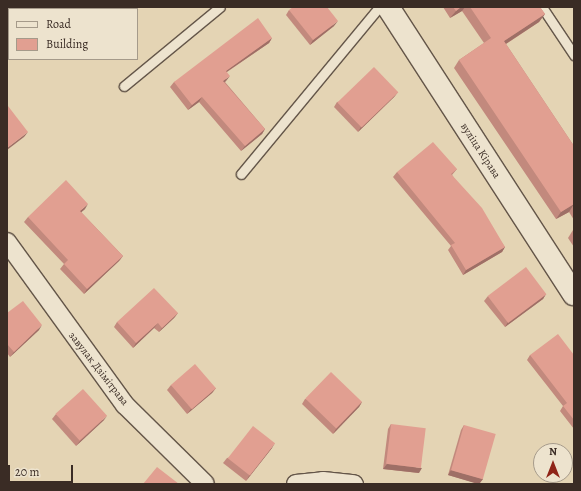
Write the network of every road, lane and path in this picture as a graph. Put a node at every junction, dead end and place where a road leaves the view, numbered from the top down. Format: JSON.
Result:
{"nodes":[{"id":1,"x":220,"y":7,"type":"edge"},
{"id":2,"x":379,"y":7,"type":"edge"},
{"id":3,"x":388,"y":7,"type":"edge"},
{"id":4,"x":542,"y":7,"type":"edge"},
{"id":5,"x":574,"y":55,"type":"edge"},
{"id":6,"x":124,"y":86,"type":"dead end"},
{"id":7,"x":241,"y":174,"type":"dead end"},
{"id":8,"x":7,"y":242,"type":"edge"},
{"id":9,"x":574,"y":294,"type":"edge"},
{"id":10,"x":205,"y":484,"type":"edge"},
{"id":11,"x":296,"y":484,"type":"edge"},
{"id":12,"x":354,"y":484,"type":"edge"}],
"edges":[{"from":1,"to":6,"type":"lane"},
{"from":2,"to":7,"type":"lane"},
{"from":3,"to":9,"type":"main road","name":"вуліца Кірава"},
{"from":4,"to":5,"type":"lane"},
{"from":8,"to":10,"type":"street","name":"завулак Дзімітрава"},
{"from":11,"to":12,"type":"street"}]}
